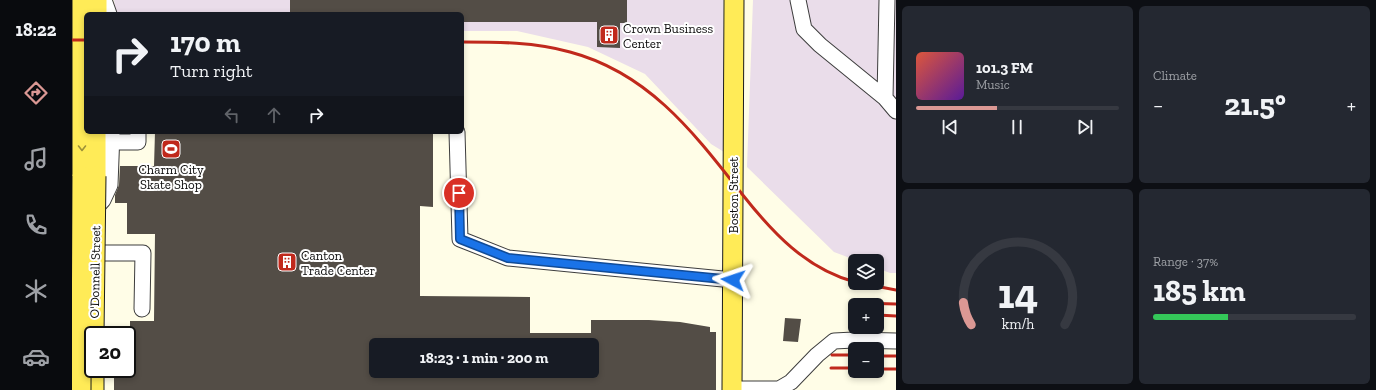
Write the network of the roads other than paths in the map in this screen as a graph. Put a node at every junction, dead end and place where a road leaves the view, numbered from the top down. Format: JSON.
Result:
{"nodes":[{"id":1,"x":82,"y":0,"type":"edge"},
{"id":2,"x":97,"y":0,"type":"edge"},
{"id":3,"x":104,"y":0,"type":"edge"},
{"id":4,"x":734,"y":0,"type":"edge"},
{"id":5,"x":798,"y":0,"type":"edge"},
{"id":6,"x":886,"y":0,"type":"edge"},
{"id":7,"x":97,"y":12,"type":"edge"},
{"id":8,"x":108,"y":12,"type":"edge"},
{"id":9,"x":84,"y":72,"type":"edge"},
{"id":10,"x":885,"y":98,"type":"junction"},
{"id":11,"x":896,"y":111,"type":"edge"},
{"id":12,"x":86,"y":134,"type":"edge"},
{"id":13,"x":138,"y":134,"type":"edge"},
{"id":14,"x":457,"y":134,"type":"edge"},
{"id":15,"x":106,"y":135,"type":"edge"},
{"id":16,"x":87,"y":181,"type":"edge"},
{"id":17,"x":88,"y":226,"type":"junction"},
{"id":18,"x":88,"y":253,"type":"junction"},
{"id":19,"x":733,"y":280,"type":"junction"},
{"id":20,"x":142,"y":310,"type":"dead end"},
{"id":21,"x":94,"y":326,"type":"edge"},
{"id":22,"x":896,"y":341,"type":"edge"},
{"id":23,"x":94,"y":378,"type":"edge"},
{"id":24,"x":81,"y":390,"type":"edge"},
{"id":25,"x":84,"y":390,"type":"edge"},
{"id":26,"x":94,"y":390,"type":"edge"},
{"id":27,"x":732,"y":390,"type":"edge"}],
"edges":[{"from":1,"to":9,"type":"main road","name":"O'Donnell Street","one_way":true},
{"from":2,"to":7,"type":"main road"},
{"from":3,"to":8,"type":"street"},
{"from":4,"to":19,"type":"main road","name":"Boston Street"},
{"from":5,"to":10,"type":"street"},
{"from":6,"to":10,"type":"street"},
{"from":10,"to":11,"type":"street"},
{"from":12,"to":16,"type":"main road","name":"O'Donnell Street","one_way":true},
{"from":13,"to":15,"type":"street"},
{"from":14,"to":19,"type":"street"},
{"from":15,"to":16,"type":"main road","name":"O'Donnell Street"},
{"from":16,"to":17,"type":"street","name":"O'Donnell Street"},
{"from":16,"to":17,"type":"street","name":"O'Donnell Street"},
{"from":16,"to":21,"type":"main road","name":"O'Donnell Street","bridge":true},
{"from":16,"to":24,"type":"main road","name":"O'Donnell Street","bridge":true},
{"from":17,"to":18,"type":"street","name":"O'Donnell Street"},
{"from":18,"to":20,"type":"street"},
{"from":18,"to":25,"type":"street","name":"O'Donnell Street"},
{"from":19,"to":27,"type":"main road","name":"Boston Street"},
{"from":22,"to":27,"type":"street"},
{"from":23,"to":26,"type":"main road"}]}
